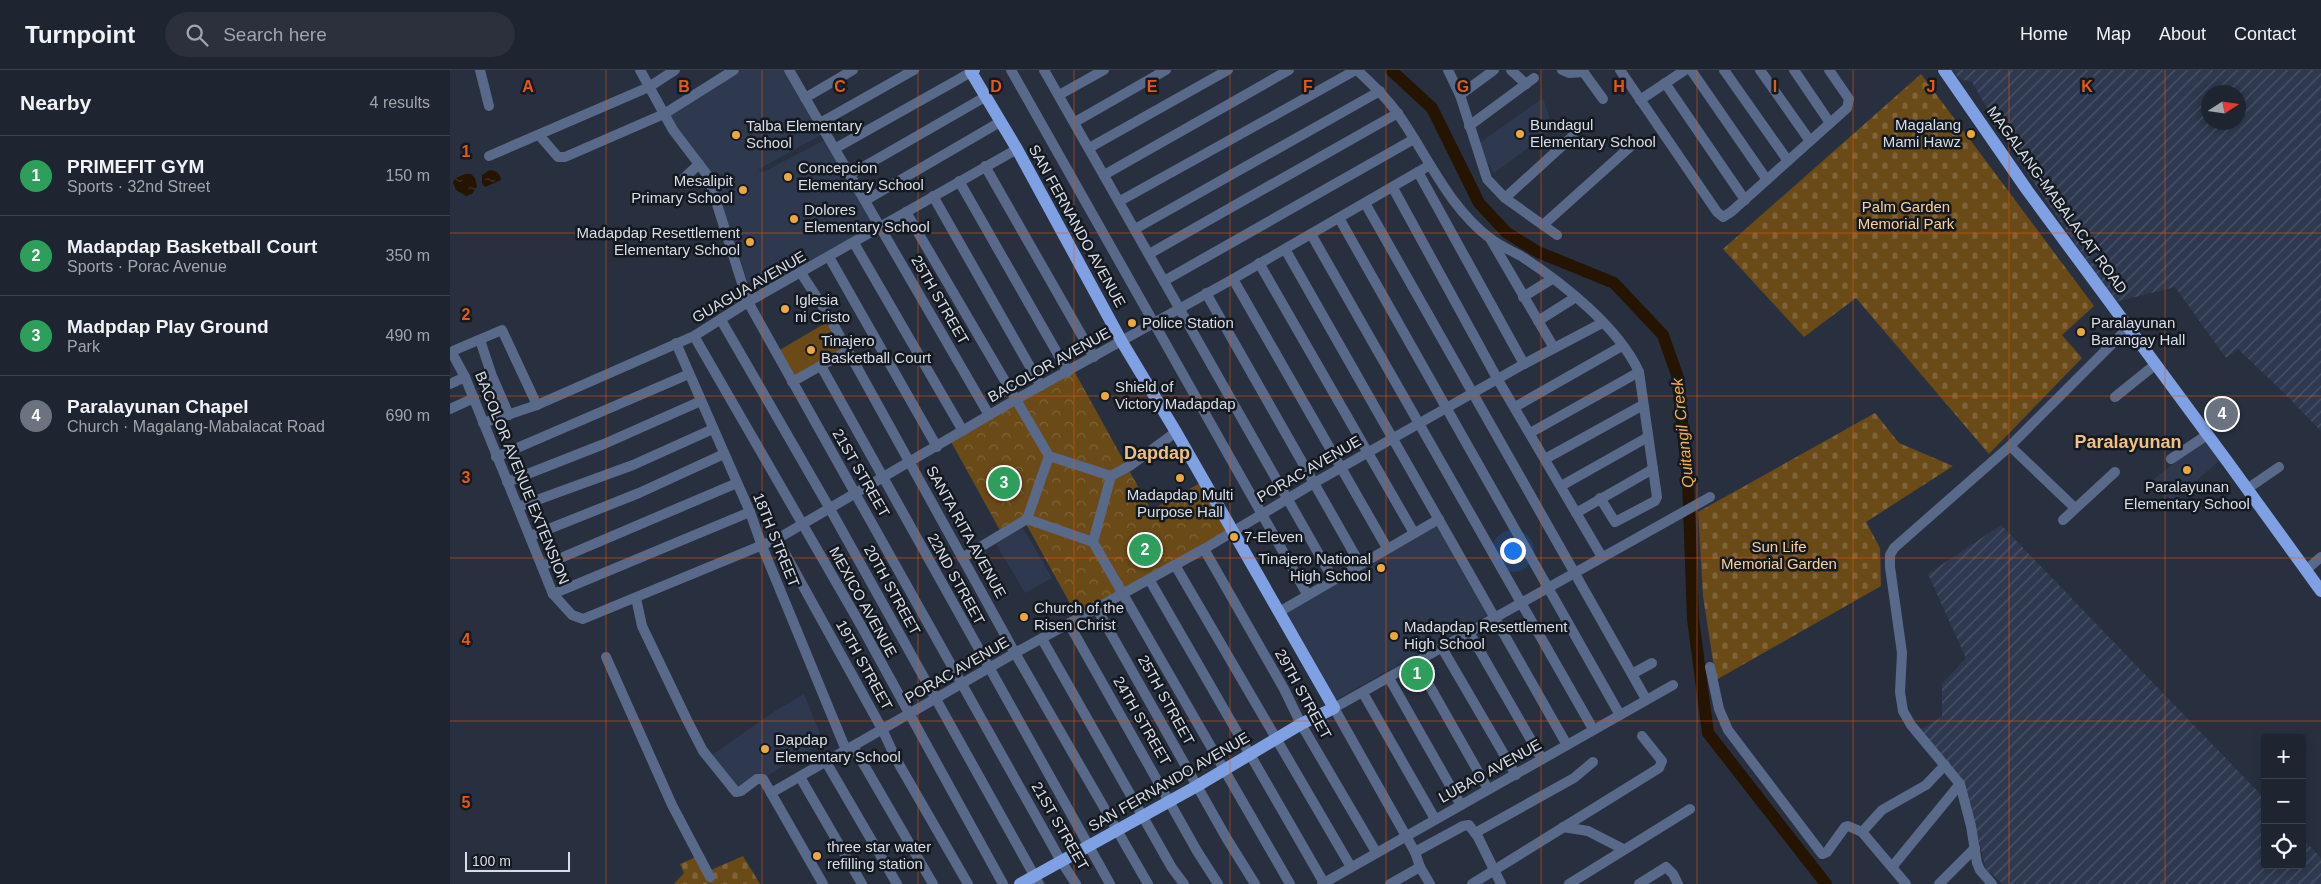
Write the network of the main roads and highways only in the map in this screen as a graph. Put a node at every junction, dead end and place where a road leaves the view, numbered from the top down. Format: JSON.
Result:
{"nodes":[{"id":1,"x":1944,"y":70,"type":"edge"},
{"id":2,"x":972,"y":71,"type":"edge"},
{"id":3,"x":2321,"y":591,"type":"edge"},
{"id":4,"x":1036,"y":880,"type":"edge"},
{"id":5,"x":1020,"y":884,"type":"edge"}],
"edges":[{"from":1,"to":3,"type":"main road","name":"MAGALANG-MABALACAT ROAD"},
{"from":2,"to":4,"type":"main road","name":"SAN FERNANDO AVENUE"},
{"from":4,"to":5,"type":"main road","name":"SAN FERNANDO AVENUE"}]}
